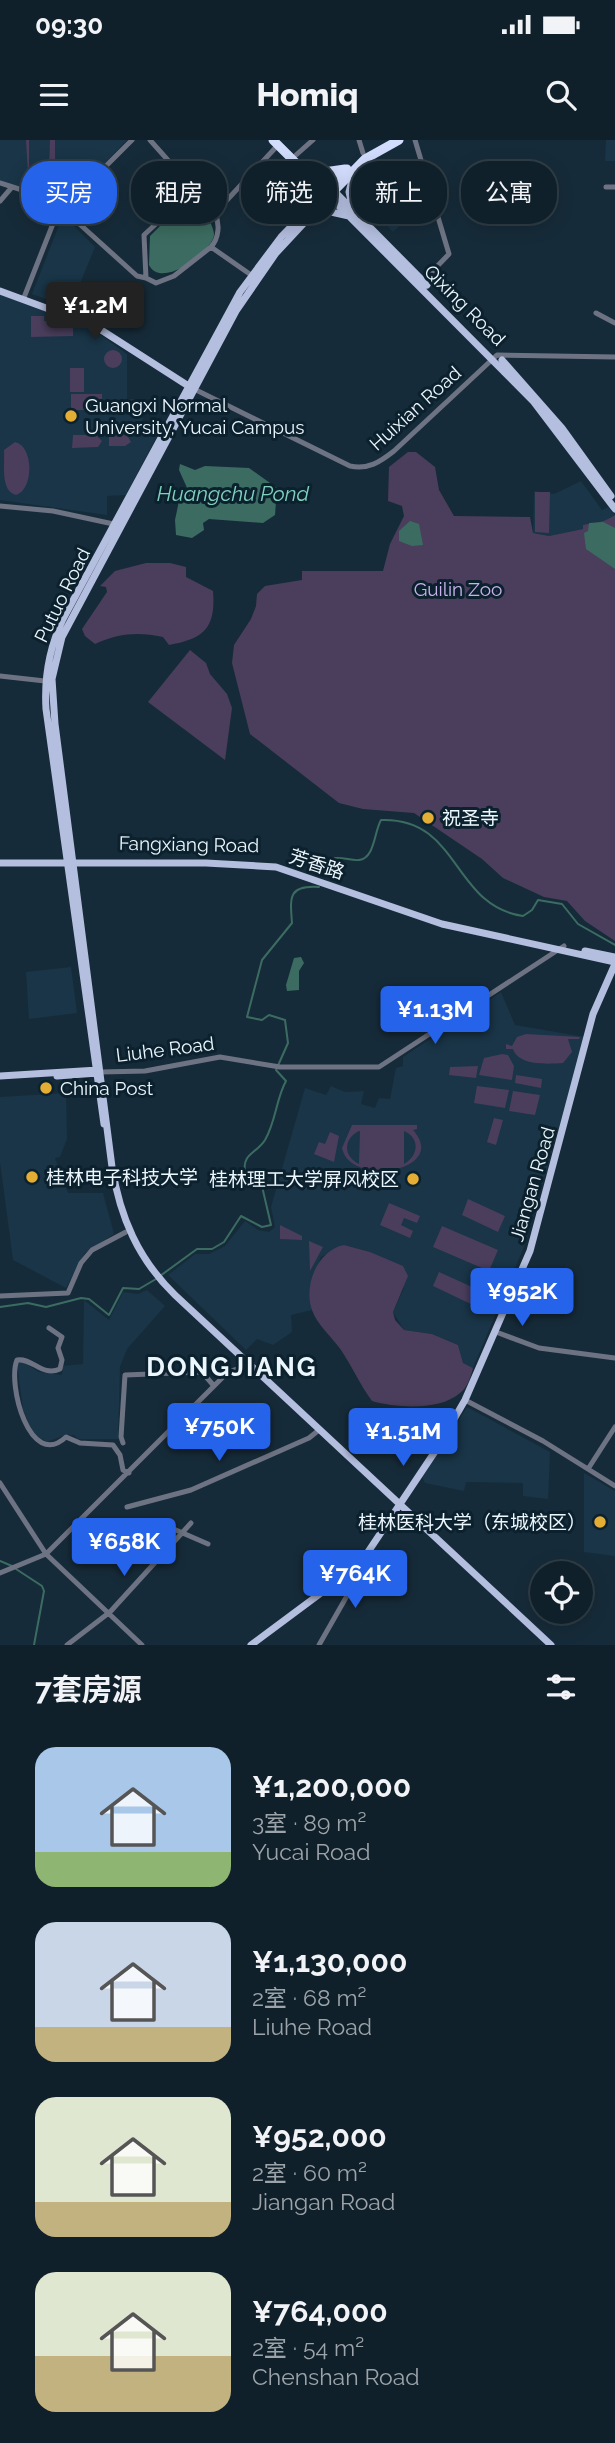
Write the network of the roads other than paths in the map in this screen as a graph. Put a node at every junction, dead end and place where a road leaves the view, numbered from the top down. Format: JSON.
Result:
{"nodes":[{"id":1,"x":132,"y":140,"type":"edge"},
{"id":2,"x":150,"y":140,"type":"edge"},
{"id":3,"x":313,"y":140,"type":"edge"},
{"id":4,"x":359,"y":140,"type":"edge"},
{"id":5,"x":389,"y":140,"type":"edge"},
{"id":6,"x":399,"y":140,"type":"edge"},
{"id":7,"x":415,"y":140,"type":"edge"},
{"id":8,"x":277,"y":142,"type":"edge"},
{"id":9,"x":363,"y":153,"type":"dead end"},
{"id":10,"x":296,"y":155,"type":"junction"},
{"id":11,"x":111,"y":161,"type":"edge"},
{"id":12,"x":169,"y":161,"type":"edge"},
{"id":13,"x":297,"y":161,"type":"edge"},
{"id":14,"x":300,"y":161,"type":"edge"},
{"id":15,"x":361,"y":161,"type":"edge"},
{"id":16,"x":362,"y":161,"type":"edge"},
{"id":17,"x":351,"y":169,"type":"edge"},
{"id":18,"x":351,"y":182,"type":"edge"},
{"id":19,"x":0,"y":183,"type":"edge"},
{"id":20,"x":337,"y":183,"type":"edge"},
{"id":21,"x":12,"y":187,"type":"junction"},
{"id":22,"x":606,"y":187,"type":"dead end"},
{"id":23,"x":615,"y":187,"type":"edge"},
{"id":24,"x":21,"y":191,"type":"edge"},
{"id":25,"x":227,"y":199,"type":"edge"},
{"id":26,"x":337,"y":199,"type":"edge"},
{"id":27,"x":0,"y":201,"type":"edge"},
{"id":28,"x":351,"y":204,"type":"edge"},
{"id":29,"x":351,"y":213,"type":"edge"},
{"id":30,"x":53,"y":224,"type":"edge"},
{"id":31,"x":77,"y":224,"type":"edge"},
{"id":32,"x":156,"y":224,"type":"edge"},
{"id":33,"x":217,"y":224,"type":"edge"},
{"id":34,"x":299,"y":224,"type":"edge"},
{"id":35,"x":362,"y":224,"type":"edge"},
{"id":36,"x":363,"y":224,"type":"edge"},
{"id":37,"x":211,"y":247,"type":"junction"},
{"id":38,"x":254,"y":277,"type":"junction"},
{"id":39,"x":146,"y":278,"type":"junction"},
{"id":40,"x":423,"y":281,"type":"junction"},
{"id":41,"x":0,"y":291,"type":"edge"},
{"id":42,"x":23,"y":300,"type":"junction"},
{"id":43,"x":596,"y":313,"type":"dead end"},
{"id":44,"x":615,"y":323,"type":"edge"},
{"id":45,"x":496,"y":357,"type":"junction"},
{"id":46,"x":615,"y":357,"type":"edge"},
{"id":47,"x":193,"y":389,"type":"junction"},
{"id":48,"x":615,"y":502,"type":"edge"},
{"id":49,"x":0,"y":506,"type":"edge"},
{"id":50,"x":615,"y":509,"type":"edge"},
{"id":51,"x":119,"y":525,"type":"junction"},
{"id":52,"x":0,"y":676,"type":"edge"},
{"id":53,"x":46,"y":681,"type":"junction"},
{"id":54,"x":0,"y":861,"type":"edge"},
{"id":55,"x":71,"y":861,"type":"junction"},
{"id":56,"x":562,"y":948,"type":"junction"},
{"id":57,"x":615,"y":961,"type":"edge"},
{"id":58,"x":97,"y":1071,"type":"junction"},
{"id":59,"x":0,"y":1078,"type":"edge"},
{"id":60,"x":126,"y":1232,"type":"junction"},
{"id":61,"x":153,"y":1273,"type":"junction"},
{"id":62,"x":0,"y":1296,"type":"edge"},
{"id":63,"x":49,"y":1328,"type":"dead end"},
{"id":64,"x":496,"y":1332,"type":"junction"},
{"id":65,"x":615,"y":1358,"type":"edge"},
{"id":66,"x":248,"y":1366,"type":"junction"},
{"id":67,"x":214,"y":1385,"type":"junction"},
{"id":68,"x":465,"y":1400,"type":"junction"},
{"id":69,"x":615,"y":1427,"type":"edge"},
{"id":70,"x":318,"y":1431,"type":"junction"},
{"id":71,"x":124,"y":1443,"type":"dead end"},
{"id":72,"x":588,"y":1469,"type":"junction"},
{"id":73,"x":129,"y":1473,"type":"junction"},
{"id":74,"x":0,"y":1483,"type":"edge"},
{"id":75,"x":615,"y":1486,"type":"edge"},
{"id":76,"x":398,"y":1504,"type":"junction"},
{"id":77,"x":127,"y":1507,"type":"dead end"},
{"id":78,"x":155,"y":1521,"type":"dead end"},
{"id":79,"x":191,"y":1524,"type":"dead end"},
{"id":80,"x":182,"y":1534,"type":"junction"},
{"id":81,"x":208,"y":1544,"type":"dead end"},
{"id":82,"x":46,"y":1555,"type":"junction"},
{"id":83,"x":360,"y":1564,"type":"junction"},
{"id":84,"x":0,"y":1573,"type":"edge"},
{"id":85,"x":110,"y":1612,"type":"junction"},
{"id":86,"x":327,"y":1632,"type":"junction"},
{"id":87,"x":67,"y":1645,"type":"edge"},
{"id":88,"x":142,"y":1645,"type":"edge"},
{"id":89,"x":251,"y":1645,"type":"edge"},
{"id":90,"x":319,"y":1645,"type":"edge"},
{"id":91,"x":328,"y":1645,"type":"edge"},
{"id":92,"x":545,"y":1645,"type":"edge"},
{"id":93,"x":551,"y":1645,"type":"edge"}],
"edges":[{"from":1,"to":11,"type":"street"},
{"from":2,"to":12,"type":"street"},
{"from":3,"to":10,"type":"street"},
{"from":4,"to":9,"type":"street"},
{"from":5,"to":15,"type":"highway"},
{"from":6,"to":16,"type":"highway"},
{"from":7,"to":40,"type":"street"},
{"from":8,"to":10,"type":"highway","name":"Qixing Road"},
{"from":8,"to":13,"type":"highway","name":"Qixing Road"},
{"from":8,"to":25,"type":"street"},
{"from":10,"to":14,"type":"highway","name":"Qixing Road"},
{"from":17,"to":20,"type":"highway"},
{"from":18,"to":28,"type":"main road"},
{"from":19,"to":21,"type":"street"},
{"from":21,"to":24,"type":"street"},
{"from":21,"to":27,"type":"street"},
{"from":22,"to":23,"type":"street"},
{"from":26,"to":29,"type":"main road","name":"Qixing Road"},
{"from":30,"to":42,"type":"street"},
{"from":31,"to":39,"type":"street"},
{"from":32,"to":39,"type":"street"},
{"from":33,"to":37,"type":"street"},
{"from":34,"to":38,"type":"main road","name":"Putuo Road"},
{"from":35,"to":45,"type":"main road","name":"Qixing Road"},
{"from":36,"to":40,"type":"main road","name":"Qixing Road"},
{"from":37,"to":38,"type":"street"},
{"from":37,"to":39,"type":"street"},
{"from":38,"to":47,"type":"main road","name":"Putuo Road"},
{"from":40,"to":45,"type":"main road","name":"Qixing Road"},
{"from":41,"to":42,"type":"main road"},
{"from":42,"to":47,"type":"main road"},
{"from":43,"to":44,"type":"street"},
{"from":45,"to":46,"type":"street"},
{"from":45,"to":47,"type":"street","name":"Huixian Road"},
{"from":45,"to":48,"type":"main road","name":"Qixing Road"},
{"from":45,"to":50,"type":"main road","name":"Qixing Road"},
{"from":47,"to":51,"type":"main road","name":"Putuo Road"},
{"from":49,"to":51,"type":"street"},
{"from":51,"to":53,"type":"main road","name":"Putuo Road"},
{"from":51,"to":55,"type":"main road","name":"Putuo Road"},
{"from":52,"to":53,"type":"street"},
{"from":53,"to":55,"type":"main road","name":"Putuo Road"},
{"from":54,"to":55,"type":"main road"},
{"from":55,"to":56,"type":"main road","name":"芳香路"},
{"from":55,"to":58,"type":"main road","name":"Putuo Road"},
{"from":56,"to":57,"type":"main road"},
{"from":56,"to":58,"type":"street","name":"Liuhe Road"},
{"from":57,"to":64,"type":"main road","name":"Jiangan Road"},
{"from":58,"to":59,"type":"main road","name":"Liuhe Road"},
{"from":58,"to":60,"type":"main road"},
{"from":58,"to":61,"type":"main road"},
{"from":60,"to":61,"type":"main road"},
{"from":60,"to":62,"type":"street"},
{"from":61,"to":66,"type":"main road"},
{"from":63,"to":73,"type":"street"},
{"from":64,"to":65,"type":"street"},
{"from":64,"to":68,"type":"main road","name":"Jiangan Road"},
{"from":66,"to":67,"type":"street"},
{"from":66,"to":70,"type":"main road"},
{"from":67,"to":71,"type":"street"},
{"from":67,"to":73,"type":"street"},
{"from":68,"to":72,"type":"street"},
{"from":68,"to":76,"type":"main road","name":"Jiangan Road"},
{"from":69,"to":72,"type":"street"},
{"from":70,"to":76,"type":"main road"},
{"from":70,"to":77,"type":"street"},
{"from":72,"to":75,"type":"street"},
{"from":73,"to":82,"type":"street"},
{"from":74,"to":82,"type":"street"},
{"from":76,"to":83,"type":"main road"},
{"from":76,"to":92,"type":"main road"},
{"from":76,"to":93,"type":"main road"},
{"from":78,"to":80,"type":"street"},
{"from":79,"to":80,"type":"street"},
{"from":80,"to":81,"type":"street"},
{"from":80,"to":85,"type":"street"},
{"from":82,"to":84,"type":"street"},
{"from":82,"to":85,"type":"street"},
{"from":83,"to":86,"type":"street"},
{"from":83,"to":89,"type":"main road"},
{"from":85,"to":87,"type":"street"},
{"from":85,"to":88,"type":"street"},
{"from":86,"to":90,"type":"street"},
{"from":86,"to":91,"type":"street"}]}
